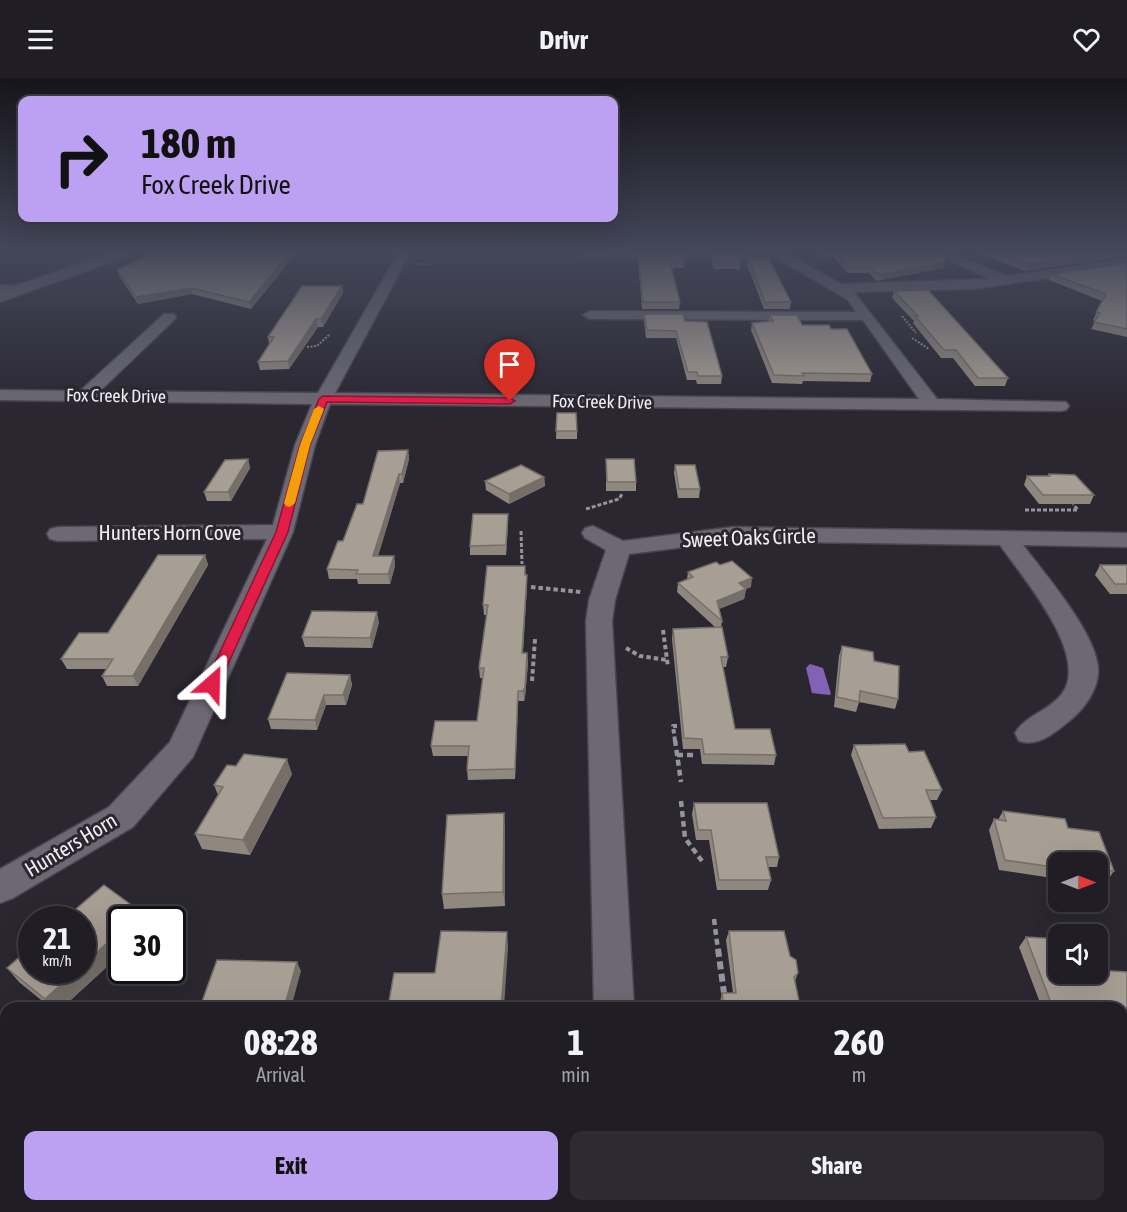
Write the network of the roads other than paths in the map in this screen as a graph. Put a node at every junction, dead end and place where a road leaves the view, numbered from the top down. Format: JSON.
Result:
{"nodes":[{"id":1,"x":374,"y":305,"type":"edge"},
{"id":2,"x":859,"y":305,"type":"edge"},
{"id":3,"x":591,"y":315,"type":"dead end"},
{"id":4,"x":867,"y":316,"type":"junction"},
{"id":5,"x":169,"y":317,"type":"dead end"},
{"id":6,"x":0,"y":395,"type":"edge"},
{"id":7,"x":85,"y":396,"type":"junction"},
{"id":8,"x":323,"y":399,"type":"junction"},
{"id":9,"x":932,"y":405,"type":"junction"},
{"id":10,"x":1060,"y":406,"type":"dead end"},
{"id":11,"x":282,"y":532,"type":"junction"},
{"id":12,"x":593,"y":533,"type":"dead end"},
{"id":13,"x":58,"y":534,"type":"dead end"},
{"id":14,"x":1007,"y":539,"type":"junction"},
{"id":15,"x":1127,"y":540,"type":"edge"},
{"id":16,"x":619,"y":548,"type":"junction"},
{"id":17,"x":1030,"y":733,"type":"dead end"},
{"id":18,"x":0,"y":887,"type":"edge"},
{"id":19,"x":614,"y":1002,"type":"edge"}],
"edges":[{"from":1,"to":8,"type":"street","name":"Hunters Horn"},
{"from":2,"to":4,"type":"street"},
{"from":3,"to":4,"type":"street"},
{"from":4,"to":9,"type":"street"},
{"from":5,"to":7,"type":"street"},
{"from":6,"to":7,"type":"street","name":"Fox Creek Drive"},
{"from":7,"to":8,"type":"street","name":"Fox Creek Drive"},
{"from":8,"to":9,"type":"street","name":"Fox Creek Drive"},
{"from":8,"to":11,"type":"street","name":"Hunters Horn"},
{"from":9,"to":10,"type":"street","name":"Fox Creek Drive"},
{"from":11,"to":13,"type":"street","name":"Hunters Horn Cove"},
{"from":11,"to":18,"type":"street","name":"Hunters Horn"},
{"from":12,"to":16,"type":"street"},
{"from":14,"to":15,"type":"street","name":"Sweet Oaks Circle"},
{"from":14,"to":16,"type":"street","name":"Sweet Oaks Circle"},
{"from":14,"to":17,"type":"street"},
{"from":16,"to":19,"type":"street"}]}
